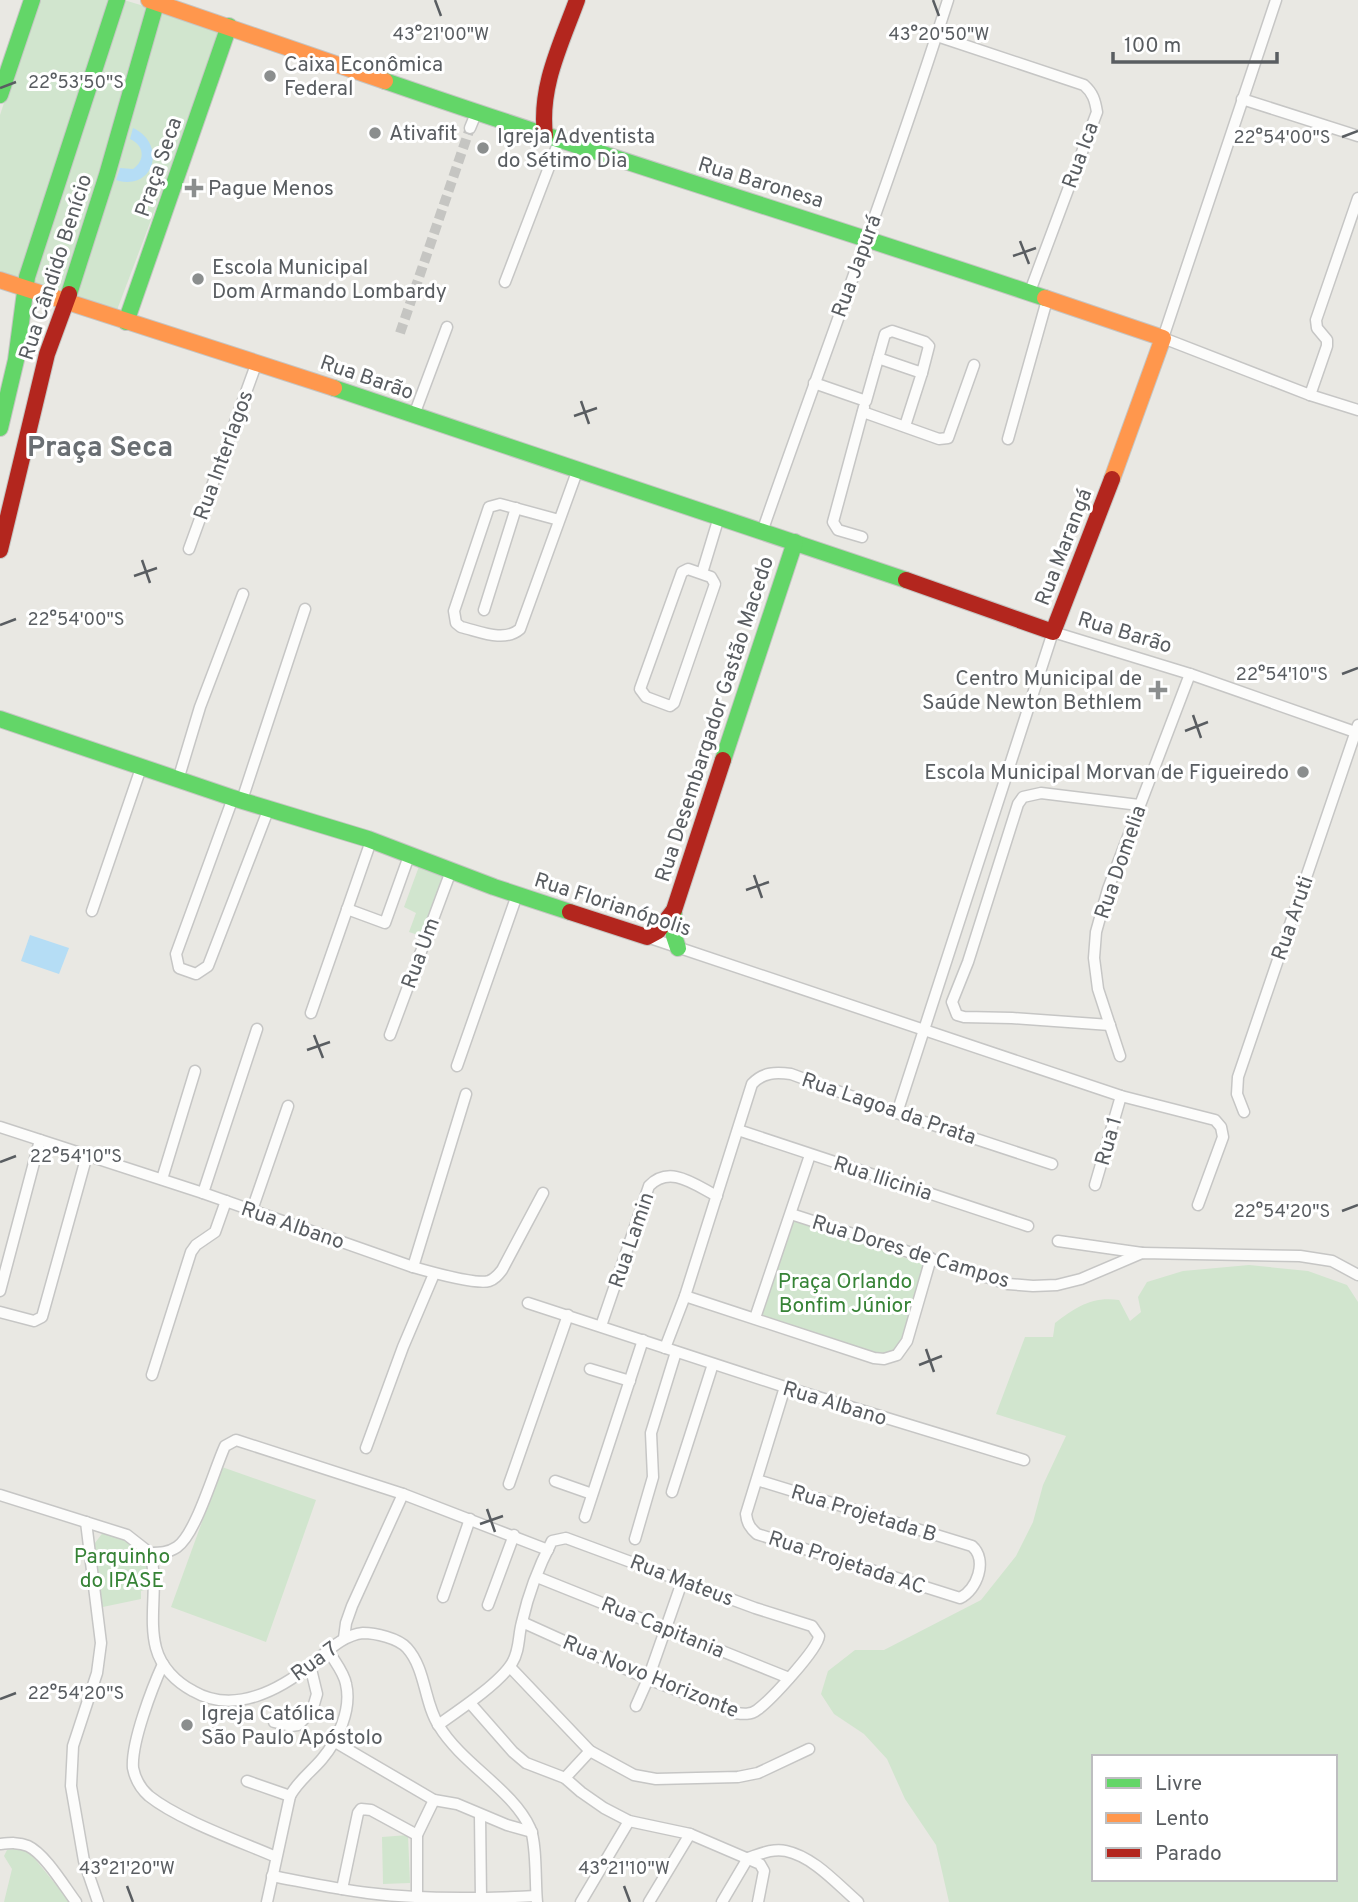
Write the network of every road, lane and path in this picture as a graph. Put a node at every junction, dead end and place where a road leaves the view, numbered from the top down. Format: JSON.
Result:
{"nodes":[{"id":1,"x":32,"y":0,"type":"edge"},
{"id":2,"x":117,"y":0,"type":"edge"},
{"id":3,"x":577,"y":0,"type":"edge"},
{"id":4,"x":948,"y":0,"type":"edge"},
{"id":5,"x":1276,"y":0,"type":"edge"},
{"id":6,"x":154,"y":1,"type":"edge"},
{"id":7,"x":229,"y":26,"type":"junction"},
{"id":8,"x":937,"y":36,"type":"junction"},
{"id":9,"x":0,"y":95,"type":"edge"},
{"id":10,"x":1242,"y":99,"type":"junction"},
{"id":11,"x":543,"y":100,"type":"junction"},
{"id":12,"x":477,"y":111,"type":"junction"},
{"id":13,"x":513,"y":124,"type":"junction"},
{"id":14,"x":470,"y":128,"type":"tunnel mouth"},
{"id":15,"x":1358,"y":136,"type":"edge"},
{"id":16,"x":552,"y":138,"type":"junction"},
{"id":17,"x":1358,"y":198,"type":"edge"},
{"id":18,"x":865,"y":237,"type":"junction"},
{"id":19,"x":0,"y":280,"type":"edge"},
{"id":20,"x":505,"y":282,"type":"dead end"},
{"id":21,"x":24,"y":289,"type":"junction"},
{"id":22,"x":1029,"y":294,"type":"junction"},
{"id":23,"x":1046,"y":300,"type":"junction"},
{"id":24,"x":66,"y":302,"type":"junction"},
{"id":25,"x":126,"y":322,"type":"junction"},
{"id":26,"x":446,"y":327,"type":"dead end"},
{"id":27,"x":1163,"y":338,"type":"junction"},
{"id":28,"x":878,"y":358,"type":"junction"},
{"id":29,"x":257,"y":362,"type":"junction"},
{"id":30,"x":974,"y":365,"type":"dead end"},
{"id":31,"x":922,"y":373,"type":"junction"},
{"id":32,"x":814,"y":383,"type":"junction"},
{"id":33,"x":1310,"y":395,"type":"junction"},
{"id":34,"x":864,"y":406,"type":"junction"},
{"id":35,"x":1358,"y":410,"type":"edge"},
{"id":36,"x":414,"y":415,"type":"junction"},
{"id":37,"x":905,"y":426,"type":"junction"},
{"id":38,"x":0,"y":428,"type":"edge"},
{"id":39,"x":1008,"y":439,"type":"dead end"},
{"id":40,"x":578,"y":469,"type":"junction"},
{"id":41,"x":516,"y":508,"type":"junction"},
{"id":42,"x":719,"y":517,"type":"junction"},
{"id":43,"x":559,"y":520,"type":"junction"},
{"id":44,"x":762,"y":531,"type":"junction"},
{"id":45,"x":862,"y":537,"type":"dead end"},
{"id":46,"x":795,"y":542,"type":"junction"},
{"id":47,"x":189,"y":549,"type":"dead end"},
{"id":48,"x":0,"y":550,"type":"edge"},
{"id":49,"x":702,"y":573,"type":"junction"},
{"id":50,"x":243,"y":594,"type":"dead end"},
{"id":51,"x":305,"y":609,"type":"dead end"},
{"id":52,"x":484,"y":610,"type":"dead end"},
{"id":53,"x":1053,"y":632,"type":"junction"},
{"id":54,"x":1190,"y":674,"type":"junction"},
{"id":55,"x":0,"y":719,"type":"edge"},
{"id":56,"x":1357,"y":730,"type":"edge"},
{"id":57,"x":141,"y":768,"type":"junction"},
{"id":58,"x":178,"y":780,"type":"junction"},
{"id":59,"x":237,"y":799,"type":"junction"},
{"id":60,"x":1139,"y":805,"type":"junction"},
{"id":61,"x":269,"y":808,"type":"junction"},
{"id":62,"x":371,"y":841,"type":"junction"},
{"id":63,"x":409,"y":856,"type":"junction"},
{"id":64,"x":451,"y":871,"type":"junction"},
{"id":65,"x":517,"y":895,"type":"junction"},
{"id":66,"x":347,"y":909,"type":"junction"},
{"id":67,"x":674,"y":910,"type":"junction"},
{"id":68,"x":92,"y":911,"type":"dead end"},
{"id":69,"x":647,"y":937,"type":"junction"},
{"id":70,"x":678,"y":947,"type":"junction"},
{"id":71,"x":311,"y":1013,"type":"dead end"},
{"id":72,"x":1110,"y":1025,"type":"junction"},
{"id":73,"x":257,"y":1029,"type":"dead end"},
{"id":74,"x":924,"y":1031,"type":"junction"},
{"id":75,"x":390,"y":1035,"type":"dead end"},
{"id":76,"x":1120,"y":1056,"type":"dead end"},
{"id":77,"x":457,"y":1066,"type":"dead end"},
{"id":78,"x":195,"y":1072,"type":"dead end"},
{"id":79,"x":466,"y":1094,"type":"dead end"},
{"id":80,"x":1121,"y":1096,"type":"junction"},
{"id":81,"x":288,"y":1106,"type":"dead end"},
{"id":82,"x":1244,"y":1112,"type":"dead end"},
{"id":83,"x":897,"y":1113,"type":"junction"},
{"id":84,"x":0,"y":1127,"type":"edge"},
{"id":85,"x":738,"y":1130,"type":"junction"},
{"id":86,"x":40,"y":1140,"type":"junction"},
{"id":87,"x":87,"y":1155,"type":"junction"},
{"id":88,"x":810,"y":1155,"type":"junction"},
{"id":89,"x":1052,"y":1164,"type":"dead end"},
{"id":90,"x":162,"y":1179,"type":"junction"},
{"id":91,"x":1095,"y":1185,"type":"dead end"},
{"id":92,"x":203,"y":1193,"type":"junction"},
{"id":93,"x":543,"y":1193,"type":"dead end"},
{"id":94,"x":717,"y":1196,"type":"junction"},
{"id":95,"x":226,"y":1201,"type":"junction"},
{"id":96,"x":1198,"y":1205,"type":"dead end"},
{"id":97,"x":252,"y":1210,"type":"junction"},
{"id":98,"x":791,"y":1214,"type":"junction"},
{"id":99,"x":1028,"y":1226,"type":"dead end"},
{"id":100,"x":1058,"y":1241,"type":"dead end"},
{"id":101,"x":1142,"y":1253,"type":"junction"},
{"id":102,"x":931,"y":1258,"type":"junction"},
{"id":103,"x":413,"y":1267,"type":"junction"},
{"id":104,"x":434,"y":1273,"type":"junction"},
{"id":105,"x":1358,"y":1275,"type":"edge"},
{"id":106,"x":0,"y":1291,"type":"edge"},
{"id":107,"x":685,"y":1296,"type":"junction"},
{"id":108,"x":528,"y":1303,"type":"dead end"},
{"id":109,"x":0,"y":1312,"type":"edge"},
{"id":110,"x":568,"y":1315,"type":"junction"},
{"id":111,"x":755,"y":1318,"type":"junction"},
{"id":112,"x":601,"y":1326,"type":"junction"},
{"id":113,"x":643,"y":1340,"type":"junction"},
{"id":114,"x":671,"y":1350,"type":"junction"},
{"id":115,"x":713,"y":1364,"type":"junction"},
{"id":116,"x":590,"y":1369,"type":"dead end"},
{"id":117,"x":152,"y":1375,"type":"dead end"},
{"id":118,"x":630,"y":1381,"type":"junction"},
{"id":119,"x":785,"y":1387,"type":"junction"},
{"id":120,"x":366,"y":1448,"type":"dead end"},
{"id":121,"x":1024,"y":1460,"type":"dead end"},
{"id":122,"x":757,"y":1480,"type":"junction"},
{"id":123,"x":555,"y":1481,"type":"dead end"},
{"id":124,"x":509,"y":1484,"type":"dead end"},
{"id":125,"x":672,"y":1492,"type":"dead end"},
{"id":126,"x":402,"y":1494,"type":"junction"},
{"id":127,"x":592,"y":1494,"type":"junction"},
{"id":128,"x":0,"y":1495,"type":"edge"},
{"id":129,"x":585,"y":1517,"type":"dead end"},
{"id":130,"x":470,"y":1519,"type":"junction"},
{"id":131,"x":86,"y":1522,"type":"junction"},
{"id":132,"x":514,"y":1535,"type":"junction"},
{"id":133,"x":635,"y":1539,"type":"dead end"},
{"id":134,"x":550,"y":1545,"type":"junction"},
{"id":135,"x":150,"y":1553,"type":"junction"},
{"id":136,"x":537,"y":1577,"type":"junction"},
{"id":137,"x":682,"y":1582,"type":"junction"},
{"id":138,"x":443,"y":1597,"type":"dead end"},
{"id":139,"x":960,"y":1598,"type":"joint"},
{"id":140,"x":488,"y":1605,"type":"dead end"},
{"id":141,"x":522,"y":1622,"type":"junction"},
{"id":142,"x":812,"y":1626,"type":"joint"},
{"id":143,"x":666,"y":1628,"type":"junction"},
{"id":144,"x":344,"y":1639,"type":"junction"},
{"id":145,"x":328,"y":1650,"type":"junction"},
{"id":146,"x":163,"y":1664,"type":"junction"},
{"id":147,"x":310,"y":1665,"type":"junction"},
{"id":148,"x":510,"y":1667,"type":"junction"},
{"id":149,"x":789,"y":1678,"type":"junction"},
{"id":150,"x":648,"y":1679,"type":"junction"},
{"id":151,"x":470,"y":1703,"type":"junction"},
{"id":152,"x":636,"y":1706,"type":"dead end"},
{"id":153,"x":274,"y":1722,"type":"dead end"},
{"id":154,"x":438,"y":1725,"type":"junction"},
{"id":155,"x":335,"y":1742,"type":"junction"},
{"id":156,"x":809,"y":1749,"type":"dead end"},
{"id":157,"x":590,"y":1751,"type":"junction"},
{"id":158,"x":565,"y":1778,"type":"junction"},
{"id":159,"x":247,"y":1782,"type":"dead end"},
{"id":160,"x":290,"y":1796,"type":"junction"},
{"id":161,"x":434,"y":1800,"type":"junction"},
{"id":162,"x":480,"y":1815,"type":"junction"},
{"id":163,"x":629,"y":1821,"type":"junction"},
{"id":164,"x":532,"y":1832,"type":"junction"},
{"id":165,"x":690,"y":1834,"type":"junction"},
{"id":166,"x":417,"y":1835,"type":"junction"},
{"id":167,"x":0,"y":1844,"type":"edge"},
{"id":168,"x":276,"y":1857,"type":"junction"},
{"id":169,"x":748,"y":1858,"type":"junction"},
{"id":170,"x":272,"y":1876,"type":"junction"},
{"id":171,"x":342,"y":1889,"type":"junction"},
{"id":172,"x":417,"y":1897,"type":"junction"},
{"id":173,"x":369,"y":1898,"type":"edge"},
{"id":174,"x":400,"y":1899,"type":"edge"},
{"id":175,"x":481,"y":1899,"type":"junction"},
{"id":176,"x":536,"y":1899,"type":"edge"},
{"id":177,"x":76,"y":1902,"type":"edge"},
{"id":178,"x":98,"y":1902,"type":"edge"},
{"id":179,"x":267,"y":1902,"type":"edge"},
{"id":180,"x":581,"y":1902,"type":"edge"},
{"id":181,"x":649,"y":1902,"type":"edge"},
{"id":182,"x":722,"y":1902,"type":"edge"},
{"id":183,"x":758,"y":1902,"type":"edge"},
{"id":184,"x":858,"y":1902,"type":"edge"}],
"edges":[{"from":1,"to":9,"type":"street"},
{"from":2,"to":21,"type":"street","name":"Rua Cândido Benício"},
{"from":3,"to":11,"type":"street"},
{"from":4,"to":8,"type":"street","name":"Rua Japurá"},
{"from":5,"to":10,"type":"street","name":"Rua Marangá"},
{"from":6,"to":7,"type":"street","name":"Rua Baronesa"},
{"from":6,"to":24,"type":"street","name":"Rua Cândido Benício"},
{"from":7,"to":12,"type":"street","name":"Rua Baronesa"},
{"from":7,"to":25,"type":"street","name":"Praça Seca"},
{"from":8,"to":18,"type":"street","name":"Rua Japurá"},
{"from":8,"to":22,"type":"street","name":"Rua Ica"},
{"from":10,"to":15,"type":"street"},
{"from":10,"to":27,"type":"street","name":"Rua Marangá"},
{"from":11,"to":13,"type":"street"},
{"from":11,"to":16,"type":"street"},
{"from":12,"to":13,"type":"street","name":"Rua Baronesa"},
{"from":12,"to":14,"type":"street"},
{"from":13,"to":16,"type":"street","name":"Rua Baronesa"},
{"from":16,"to":18,"type":"street","name":"Rua Baronesa"},
{"from":16,"to":20,"type":"street"},
{"from":17,"to":33,"type":"street"},
{"from":18,"to":22,"type":"street","name":"Rua Baronesa"},
{"from":18,"to":32,"type":"street","name":"Rua Japurá"},
{"from":19,"to":21,"type":"street","name":"Rua Barão"},
{"from":21,"to":24,"type":"street","name":"Rua Barão"},
{"from":21,"to":38,"type":"street","name":"Rua Cândido Benício"},
{"from":22,"to":23,"type":"street","name":"Rua Baronesa"},
{"from":23,"to":27,"type":"street","name":"Rua Baronesa"},
{"from":23,"to":39,"type":"street"},
{"from":24,"to":25,"type":"street","name":"Rua Barão"},
{"from":24,"to":48,"type":"street","name":"Rua Cândido Benício"},
{"from":25,"to":29,"type":"street","name":"Rua Barão"},
{"from":26,"to":36,"type":"street"},
{"from":27,"to":33,"type":"street","name":"Rua Baronesa"},
{"from":27,"to":53,"type":"street","name":"Rua Marangá"},
{"from":28,"to":31,"type":"street"},
{"from":28,"to":31,"type":"street"},
{"from":28,"to":34,"type":"street"},
{"from":29,"to":36,"type":"street","name":"Rua Barão"},
{"from":29,"to":47,"type":"street","name":"Rua Interlagos"},
{"from":30,"to":37,"type":"street"},
{"from":31,"to":37,"type":"street"},
{"from":32,"to":34,"type":"street"},
{"from":32,"to":44,"type":"street","name":"Rua Japurá"},
{"from":33,"to":35,"type":"street","name":"Rua Baronesa"},
{"from":34,"to":37,"type":"street"},
{"from":34,"to":45,"type":"street"},
{"from":36,"to":40,"type":"street","name":"Rua Barão"},
{"from":40,"to":42,"type":"street","name":"Rua Barão"},
{"from":40,"to":43,"type":"street"},
{"from":41,"to":43,"type":"street"},
{"from":41,"to":43,"type":"street"},
{"from":41,"to":52,"type":"street"},
{"from":42,"to":44,"type":"street","name":"Rua Barão"},
{"from":42,"to":49,"type":"street"},
{"from":44,"to":46,"type":"street","name":"Rua Barão"},
{"from":46,"to":53,"type":"street","name":"Rua Barão"},
{"from":46,"to":67,"type":"street","name":"Rua Desembargador Gastão Macedo"},
{"from":49,"to":49,"type":"street"},
{"from":50,"to":58,"type":"street"},
{"from":51,"to":59,"type":"street"},
{"from":53,"to":54,"type":"street","name":"Rua Barão"},
{"from":53,"to":74,"type":"street","name":"Rua Marangá"},
{"from":54,"to":56,"type":"street","name":"Rua Barão"},
{"from":54,"to":60,"type":"street","name":"Rua Domelia"},
{"from":55,"to":57,"type":"street","name":"Rua Florianópolis"},
{"from":56,"to":82,"type":"street","name":"Rua Aruti"},
{"from":57,"to":58,"type":"street","name":"Rua Florianópolis"},
{"from":57,"to":68,"type":"street"},
{"from":58,"to":59,"type":"street","name":"Rua Florianópolis"},
{"from":59,"to":61,"type":"street","name":"Rua Florianópolis"},
{"from":59,"to":61,"type":"street"},
{"from":60,"to":72,"type":"street","name":"Rua Domelia"},
{"from":60,"to":72,"type":"street"},
{"from":61,"to":62,"type":"street","name":"Rua Florianópolis"},
{"from":62,"to":63,"type":"street","name":"Rua Florianópolis"},
{"from":62,"to":66,"type":"street"},
{"from":63,"to":64,"type":"street","name":"Rua Florianópolis"},
{"from":63,"to":66,"type":"street"},
{"from":64,"to":65,"type":"street","name":"Rua Florianópolis"},
{"from":64,"to":75,"type":"street","name":"Rua Um"},
{"from":65,"to":69,"type":"street","name":"Rua Florianópolis"},
{"from":65,"to":77,"type":"street"},
{"from":66,"to":71,"type":"street"},
{"from":67,"to":69,"type":"street","name":"Rua Desembargador Gastão Macedo"},
{"from":67,"to":70,"type":"street","name":"Rua Desembargador Gastão Macedo"},
{"from":69,"to":70,"type":"street","name":"Rua Florianópolis"},
{"from":70,"to":74,"type":"street","name":"Rua Florianópolis"},
{"from":72,"to":76,"type":"street","name":"Rua Domelia"},
{"from":73,"to":92,"type":"street"},
{"from":74,"to":80,"type":"street","name":"Rua Florianópolis"},
{"from":74,"to":83,"type":"street","name":"Rua Marangá"},
{"from":78,"to":90,"type":"street"},
{"from":79,"to":103,"type":"street"},
{"from":80,"to":91,"type":"street","name":"Rua 1"},
{"from":80,"to":96,"type":"street","name":"Rua Florianópolis"},
{"from":81,"to":97,"type":"street"},
{"from":83,"to":85,"type":"street","name":"Rua Lagoa da Prata"},
{"from":83,"to":89,"type":"street","name":"Rua Lagoa da Prata"},
{"from":84,"to":86,"type":"street","name":"Rua Albano"},
{"from":85,"to":88,"type":"street","name":"Rua Ilicinia"},
{"from":85,"to":94,"type":"street","name":"Rua Lagoa da Prata"},
{"from":86,"to":87,"type":"street","name":"Rua Albano"},
{"from":86,"to":106,"type":"street"},
{"from":87,"to":90,"type":"street","name":"Rua Albano"},
{"from":87,"to":109,"type":"street"},
{"from":88,"to":98,"type":"street"},
{"from":88,"to":99,"type":"street","name":"Rua Ilicinia"},
{"from":90,"to":92,"type":"street","name":"Rua Albano"},
{"from":92,"to":95,"type":"street","name":"Rua Albano"},
{"from":93,"to":104,"type":"street","name":"Rua Albano"},
{"from":94,"to":107,"type":"street","name":"Rua Lagoa da Prata"},
{"from":94,"to":112,"type":"street","name":"Rua Lamin"},
{"from":95,"to":97,"type":"street","name":"Rua Albano"},
{"from":95,"to":117,"type":"street"},
{"from":97,"to":103,"type":"street","name":"Rua Albano"},
{"from":98,"to":102,"type":"street","name":"Rua Dores de Campos"},
{"from":98,"to":111,"type":"street"},
{"from":100,"to":101,"type":"street"},
{"from":101,"to":102,"type":"street","name":"Rua Dores de Campos"},
{"from":101,"to":105,"type":"street","name":"Rua Dores de Campos"},
{"from":102,"to":111,"type":"street"},
{"from":103,"to":104,"type":"street","name":"Rua Albano"},
{"from":104,"to":120,"type":"street"},
{"from":107,"to":111,"type":"street"},
{"from":107,"to":114,"type":"street","name":"Rua Lagoa da Prata"},
{"from":108,"to":110,"type":"street","name":"Rua Albano"},
{"from":110,"to":112,"type":"street","name":"Rua Albano"},
{"from":110,"to":124,"type":"street"},
{"from":112,"to":113,"type":"street","name":"Rua Albano"},
{"from":113,"to":114,"type":"street","name":"Rua Albano"},
{"from":113,"to":118,"type":"street"},
{"from":114,"to":115,"type":"street","name":"Rua Albano"},
{"from":114,"to":133,"type":"street","name":"Rua Lagoa da Prata"},
{"from":115,"to":119,"type":"street","name":"Rua Albano"},
{"from":115,"to":125,"type":"street"},
{"from":116,"to":118,"type":"street"},
{"from":118,"to":127,"type":"street"},
{"from":119,"to":121,"type":"street","name":"Rua Albano"},
{"from":119,"to":122,"type":"street"},
{"from":122,"to":139,"type":"street","name":"Rua Projetada AC"},
{"from":122,"to":139,"type":"street","name":"Rua Projetada B"},
{"from":123,"to":127,"type":"street"},
{"from":126,"to":130,"type":"street","name":"Rua Mateus"},
{"from":126,"to":135,"type":"street","name":"Rua Mateus"},
{"from":126,"to":144,"type":"street"},
{"from":127,"to":129,"type":"street"},
{"from":128,"to":131,"type":"street"},
{"from":130,"to":132,"type":"street","name":"Rua Mateus"},
{"from":130,"to":138,"type":"street"},
{"from":131,"to":135,"type":"street"},
{"from":131,"to":178,"type":"street"},
{"from":132,"to":134,"type":"street","name":"Rua Mateus"},
{"from":132,"to":140,"type":"street"},
{"from":134,"to":136,"type":"street"},
{"from":134,"to":137,"type":"street","name":"Rua Mateus"},
{"from":135,"to":146,"type":"street"},
{"from":136,"to":141,"type":"street"},
{"from":136,"to":143,"type":"street","name":"Rua Capitania"},
{"from":137,"to":142,"type":"street","name":"Rua Mateus"},
{"from":137,"to":143,"type":"street"},
{"from":141,"to":148,"type":"street"},
{"from":141,"to":150,"type":"street","name":"Rua Novo Horizonte"},
{"from":142,"to":149,"type":"street","name":"Rua Novo Horizonte"},
{"from":143,"to":149,"type":"street","name":"Rua Capitania"},
{"from":143,"to":150,"type":"street"},
{"from":144,"to":145,"type":"street","name":"Rua 7"},
{"from":144,"to":154,"type":"street","name":"Rua 7"},
{"from":145,"to":147,"type":"street","name":"Rua 7"},
{"from":145,"to":155,"type":"street"},
{"from":146,"to":147,"type":"street","name":"Rua 7"},
{"from":146,"to":168,"type":"street"},
{"from":147,"to":153,"type":"street"},
{"from":148,"to":151,"type":"street"},
{"from":148,"to":157,"type":"street"},
{"from":149,"to":150,"type":"street","name":"Rua Novo Horizonte"},
{"from":150,"to":152,"type":"street"},
{"from":151,"to":154,"type":"street"},
{"from":151,"to":158,"type":"street"},
{"from":154,"to":164,"type":"street","name":"Rua 7"},
{"from":155,"to":160,"type":"street"},
{"from":155,"to":161,"type":"street"},
{"from":156,"to":157,"type":"street"},
{"from":157,"to":158,"type":"street"},
{"from":158,"to":163,"type":"street"},
{"from":159,"to":160,"type":"street"},
{"from":160,"to":168,"type":"street"},
{"from":161,"to":162,"type":"street"},
{"from":161,"to":166,"type":"street"},
{"from":162,"to":164,"type":"street"},
{"from":162,"to":175,"type":"street"},
{"from":163,"to":165,"type":"street"},
{"from":163,"to":180,"type":"street"},
{"from":164,"to":176,"type":"street"},
{"from":165,"to":169,"type":"street"},
{"from":165,"to":181,"type":"street"},
{"from":166,"to":171,"type":"street"},
{"from":166,"to":172,"type":"street"},
{"from":167,"to":177,"type":"street"},
{"from":168,"to":170,"type":"street"},
{"from":169,"to":182,"type":"street"},
{"from":169,"to":183,"type":"street"},
{"from":169,"to":184,"type":"street"},
{"from":170,"to":171,"type":"street"},
{"from":170,"to":179,"type":"street"},
{"from":171,"to":173,"type":"street"},
{"from":172,"to":174,"type":"street"},
{"from":172,"to":175,"type":"street"},
{"from":173,"to":174,"type":"street"},
{"from":175,"to":176,"type":"street"}]}
